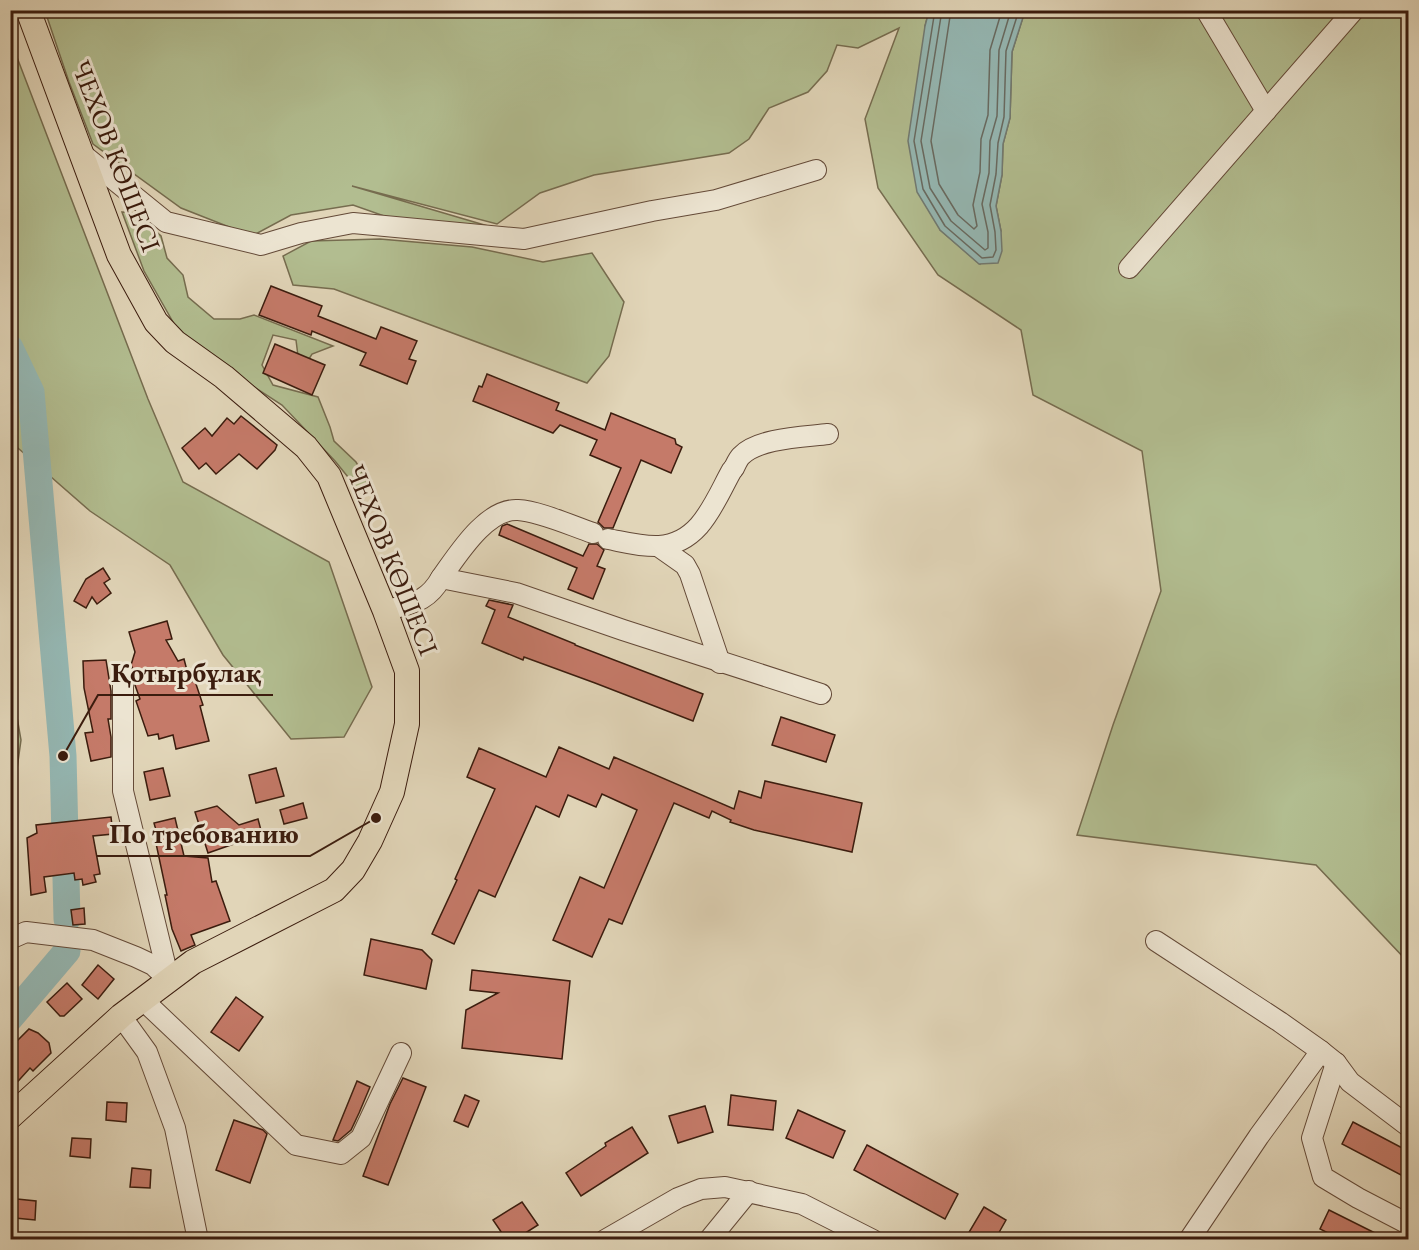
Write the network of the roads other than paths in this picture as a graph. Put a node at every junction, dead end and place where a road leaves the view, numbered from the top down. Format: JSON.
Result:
{"nodes":[{"id":1,"x":28,"y":10,"type":"edge"},
{"id":2,"x":1206,"y":10,"type":"edge"},
{"id":3,"x":1354,"y":10,"type":"edge"},
{"id":4,"x":1266,"y":111,"type":"junction"},
{"id":5,"x":81,"y":153,"type":"junction"},
{"id":6,"x":816,"y":170,"type":"dead end"},
{"id":7,"x":1129,"y":268,"type":"dead end"},
{"id":8,"x":828,"y":434,"type":"dead end"},
{"id":9,"x":658,"y":546,"type":"junction"},
{"id":10,"x":441,"y":578,"type":"junction"},
{"id":11,"x":385,"y":611,"type":"junction"},
{"id":12,"x":720,"y":663,"type":"junction"},
{"id":13,"x":123,"y":674,"type":"dead end"},
{"id":14,"x":821,"y":694,"type":"dead end"},
{"id":15,"x":10,"y":939,"type":"edge"},
{"id":16,"x":1155,"y":941,"type":"dead end"},
{"id":17,"x":169,"y":980,"type":"junction"},
{"id":18,"x":142,"y":1000,"type":"junction"},
{"id":19,"x":121,"y":1016,"type":"junction"},
{"id":20,"x":400,"y":1053,"type":"dead end"},
{"id":21,"x":1328,"y":1057,"type":"junction"},
{"id":22,"x":10,"y":1117,"type":"edge"},
{"id":23,"x":1408,"y":1126,"type":"edge"},
{"id":24,"x":749,"y":1191,"type":"junction"},
{"id":25,"x":1408,"y":1224,"type":"edge"},
{"id":26,"x":198,"y":1239,"type":"edge"},
{"id":27,"x":605,"y":1239,"type":"edge"},
{"id":28,"x":710,"y":1239,"type":"edge"},
{"id":29,"x":873,"y":1239,"type":"edge"},
{"id":30,"x":1189,"y":1239,"type":"edge"}],
"edges":[{"from":1,"to":5,"type":"main road","name":"ЧЕХОВ КӨШЕСІ"},
{"from":2,"to":4,"type":"street"},
{"from":3,"to":4,"type":"street"},
{"from":4,"to":7,"type":"street"},
{"from":5,"to":6,"type":"street"},
{"from":5,"to":11,"type":"main road","name":"ЧЕХОВ КӨШЕСІ"},
{"from":8,"to":9,"type":"street"},
{"from":9,"to":10,"type":"street"},
{"from":9,"to":12,"type":"street"},
{"from":10,"to":11,"type":"street"},
{"from":10,"to":12,"type":"street"},
{"from":11,"to":17,"type":"main road","name":"ЧЕХОВ КӨШЕСІ"},
{"from":12,"to":14,"type":"street"},
{"from":13,"to":17,"type":"street"},
{"from":15,"to":17,"type":"street"},
{"from":16,"to":21,"type":"street"},
{"from":17,"to":18,"type":"main road","name":"ЧЕХОВ КӨШЕСІ"},
{"from":18,"to":19,"type":"main road","name":"ЧЕХОВ КӨШЕСІ"},
{"from":18,"to":20,"type":"street"},
{"from":19,"to":22,"type":"main road","name":"ЧЕХОВ КӨШЕСІ"},
{"from":19,"to":26,"type":"street"},
{"from":21,"to":23,"type":"street"},
{"from":21,"to":25,"type":"street"},
{"from":21,"to":30,"type":"street"},
{"from":24,"to":27,"type":"street"},
{"from":24,"to":28,"type":"street"},
{"from":24,"to":29,"type":"street"}]}
